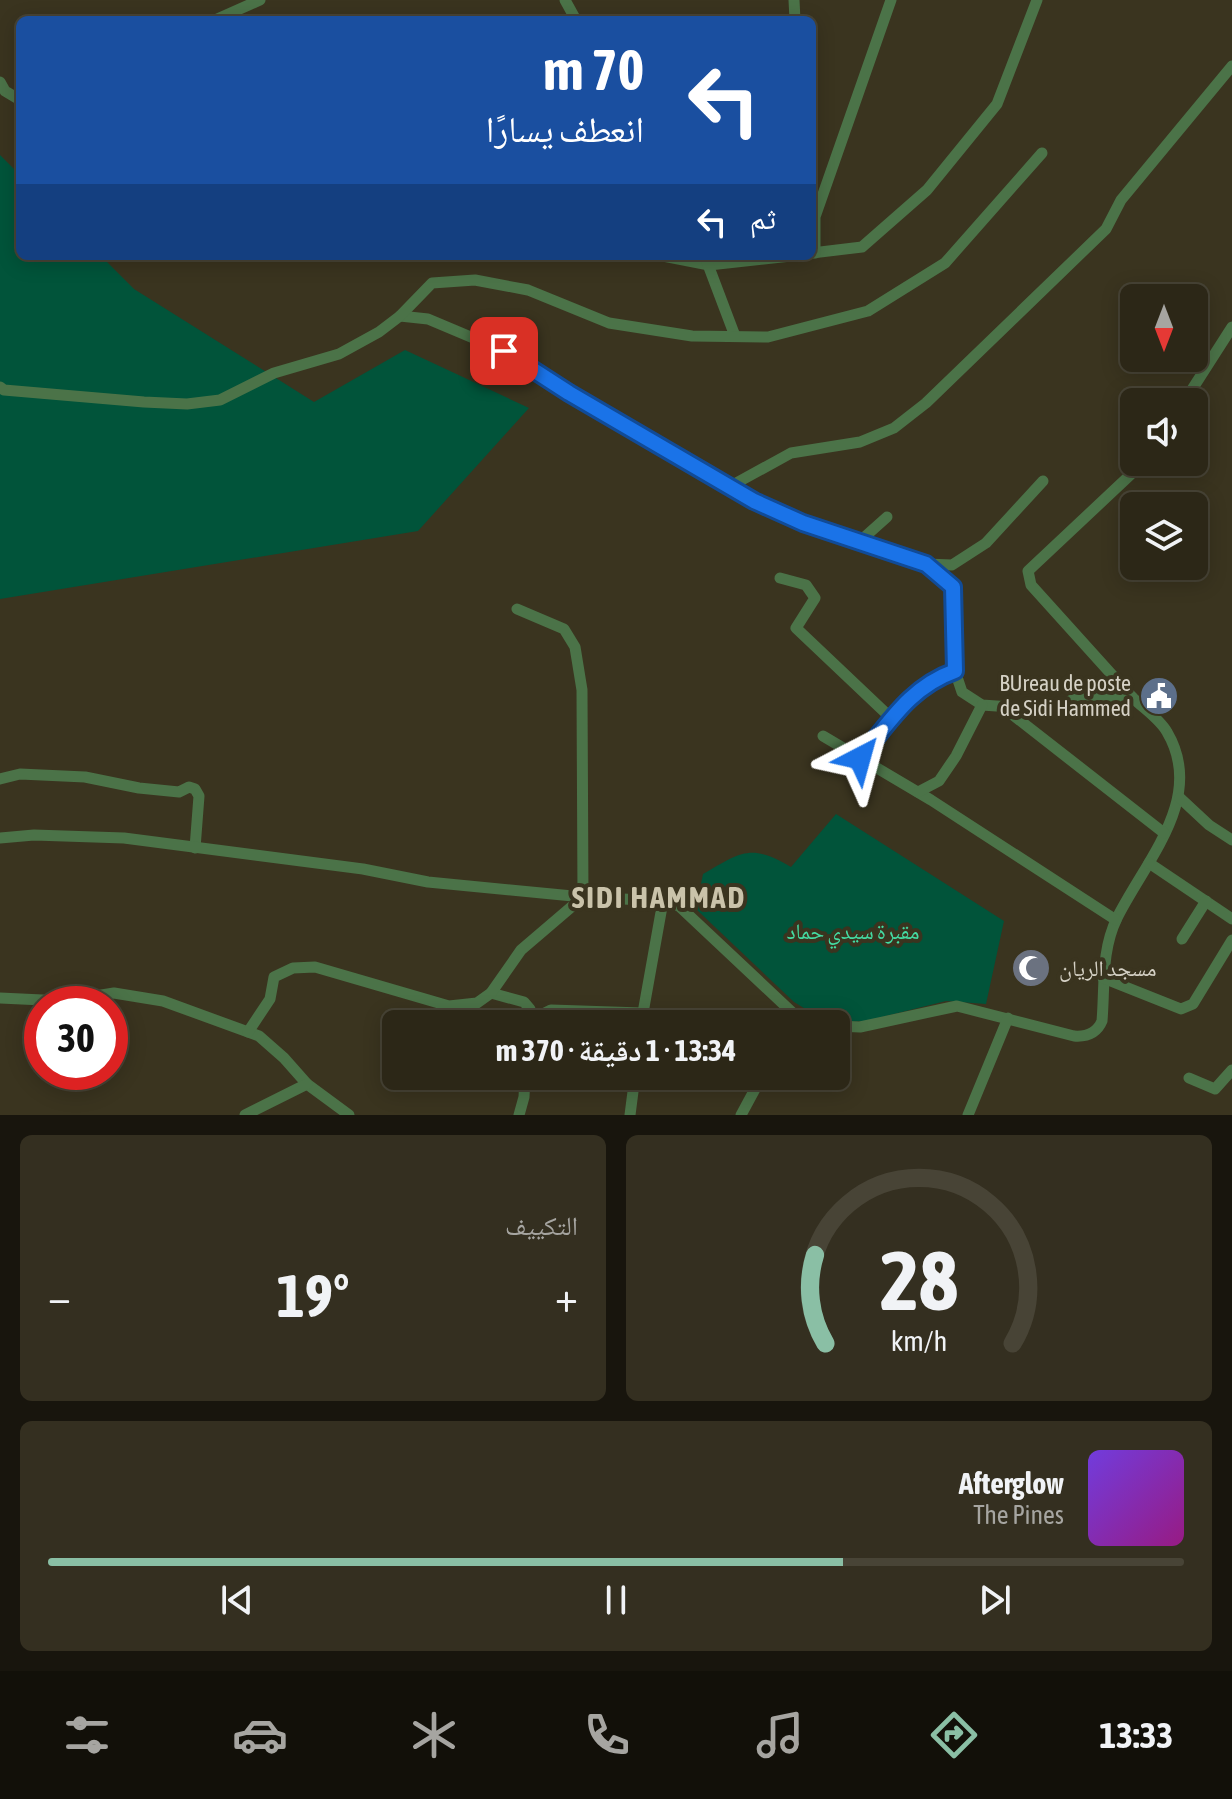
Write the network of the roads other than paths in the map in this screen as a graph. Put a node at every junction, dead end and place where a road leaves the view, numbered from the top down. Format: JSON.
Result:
{"nodes":[{"id":1,"x":260,"y":0,"type":"edge"},
{"id":2,"x":891,"y":0,"type":"edge"},
{"id":3,"x":1037,"y":0,"type":"edge"},
{"id":4,"x":224,"y":16,"type":"edge"},
{"id":5,"x":1232,"y":66,"type":"edge"},
{"id":6,"x":0,"y":82,"type":"edge"},
{"id":7,"x":16,"y":98,"type":"edge"},
{"id":8,"x":1042,"y":153,"type":"dead end"},
{"id":9,"x":816,"y":214,"type":"edge"},
{"id":10,"x":816,"y":253,"type":"edge"},
{"id":11,"x":705,"y":261,"type":"edge"},
{"id":12,"x":400,"y":316,"type":"junction"},
{"id":13,"x":1232,"y":327,"type":"edge"},
{"id":14,"x":735,"y":336,"type":"junction"},
{"id":15,"x":0,"y":387,"type":"edge"},
{"id":16,"x":1193,"y":388,"type":"edge"},
{"id":17,"x":1129,"y":476,"type":"edge"},
{"id":18,"x":1043,"y":481,"type":"dead end"},
{"id":19,"x":729,"y":487,"type":"junction"},
{"id":20,"x":887,"y":517,"type":"dead end"},
{"id":21,"x":859,"y":542,"type":"junction"},
{"id":22,"x":926,"y":564,"type":"junction"},
{"id":23,"x":952,"y":565,"type":"junction"},
{"id":24,"x":780,"y":578,"type":"dead end"},
{"id":25,"x":953,"y":587,"type":"junction"},
{"id":26,"x":517,"y":609,"type":"dead end"},
{"id":27,"x":955,"y":671,"type":"junction"},
{"id":28,"x":1132,"y":697,"type":"junction"},
{"id":29,"x":982,"y":705,"type":"junction"},
{"id":30,"x":1004,"y":708,"type":"junction"},
{"id":31,"x":892,"y":719,"type":"junction"},
{"id":32,"x":823,"y":736,"type":"dead end"},
{"id":33,"x":860,"y":758,"type":"junction"},
{"id":34,"x":0,"y":779,"type":"edge"},
{"id":35,"x":918,"y":792,"type":"junction"},
{"id":36,"x":1180,"y":798,"type":"junction"},
{"id":37,"x":1164,"y":833,"type":"junction"},
{"id":38,"x":0,"y":838,"type":"edge"},
{"id":39,"x":1232,"y":840,"type":"edge"},
{"id":40,"x":195,"y":848,"type":"junction"},
{"id":41,"x":1149,"y":863,"type":"junction"},
{"id":42,"x":583,"y":897,"type":"junction"},
{"id":43,"x":663,"y":901,"type":"junction"},
{"id":44,"x":1206,"y":901,"type":"junction"},
{"id":45,"x":1232,"y":919,"type":"edge"},
{"id":46,"x":1116,"y":920,"type":"junction"},
{"id":47,"x":1182,"y":939,"type":"dead end"},
{"id":48,"x":1232,"y":940,"type":"edge"},
{"id":49,"x":1103,"y":978,"type":"junction"},
{"id":50,"x":491,"y":993,"type":"junction"},
{"id":51,"x":0,"y":998,"type":"edge"},
{"id":52,"x":530,"y":1010,"type":"edge"},
{"id":53,"x":643,"y":1010,"type":"edge"},
{"id":54,"x":784,"y":1010,"type":"edge"},
{"id":55,"x":1008,"y":1018,"type":"junction"},
{"id":56,"x":850,"y":1027,"type":"edge"},
{"id":57,"x":248,"y":1032,"type":"junction"},
{"id":58,"x":1232,"y":1070,"type":"edge"},
{"id":59,"x":1189,"y":1078,"type":"dead end"},
{"id":60,"x":307,"y":1084,"type":"junction"},
{"id":61,"x":524,"y":1090,"type":"edge"},
{"id":62,"x":633,"y":1090,"type":"edge"},
{"id":63,"x":754,"y":1090,"type":"edge"},
{"id":64,"x":245,"y":1115,"type":"edge"},
{"id":65,"x":349,"y":1115,"type":"edge"},
{"id":66,"x":519,"y":1115,"type":"edge"},
{"id":67,"x":630,"y":1115,"type":"edge"},
{"id":68,"x":741,"y":1115,"type":"edge"},
{"id":69,"x":968,"y":1115,"type":"edge"}],
"edges":[{"from":1,"to":4,"type":"street"},
{"from":2,"to":9,"type":"street"},
{"from":3,"to":10,"type":"street"},
{"from":5,"to":19,"type":"street"},
{"from":6,"to":7,"type":"street"},
{"from":8,"to":14,"type":"street"},
{"from":11,"to":14,"type":"street"},
{"from":12,"to":14,"type":"street"},
{"from":12,"to":15,"type":"street"},
{"from":12,"to":19,"type":"street"},
{"from":13,"to":16,"type":"street"},
{"from":17,"to":28,"type":"street"},
{"from":18,"to":23,"type":"street"},
{"from":19,"to":21,"type":"street"},
{"from":20,"to":21,"type":"street"},
{"from":21,"to":22,"type":"street"},
{"from":22,"to":23,"type":"street"},
{"from":22,"to":25,"type":"street"},
{"from":23,"to":25,"type":"street"},
{"from":24,"to":31,"type":"street"},
{"from":25,"to":27,"type":"street"},
{"from":26,"to":42,"type":"street"},
{"from":27,"to":29,"type":"street"},
{"from":27,"to":31,"type":"street"},
{"from":28,"to":30,"type":"street"},
{"from":28,"to":36,"type":"street"},
{"from":29,"to":30,"type":"street"},
{"from":29,"to":35,"type":"street"},
{"from":30,"to":37,"type":"street"},
{"from":31,"to":33,"type":"street"},
{"from":32,"to":33,"type":"street"},
{"from":33,"to":35,"type":"street"},
{"from":34,"to":40,"type":"street"},
{"from":35,"to":46,"type":"street"},
{"from":36,"to":37,"type":"street"},
{"from":36,"to":39,"type":"street"},
{"from":37,"to":41,"type":"street"},
{"from":38,"to":40,"type":"street"},
{"from":40,"to":42,"type":"street"},
{"from":41,"to":44,"type":"street"},
{"from":41,"to":46,"type":"street"},
{"from":42,"to":43,"type":"street"},
{"from":42,"to":50,"type":"street"},
{"from":43,"to":53,"type":"street"},
{"from":43,"to":54,"type":"street"},
{"from":44,"to":45,"type":"street"},
{"from":44,"to":47,"type":"street"},
{"from":46,"to":49,"type":"street"},
{"from":48,"to":49,"type":"street"},
{"from":49,"to":55,"type":"street"},
{"from":50,"to":52,"type":"street"},
{"from":50,"to":57,"type":"street"},
{"from":51,"to":57,"type":"street"},
{"from":55,"to":56,"type":"street"},
{"from":55,"to":69,"type":"street"},
{"from":57,"to":60,"type":"street"},
{"from":58,"to":59,"type":"street"},
{"from":60,"to":64,"type":"street"},
{"from":60,"to":65,"type":"street"},
{"from":61,"to":66,"type":"street"},
{"from":62,"to":67,"type":"street"},
{"from":63,"to":68,"type":"street"}]}
